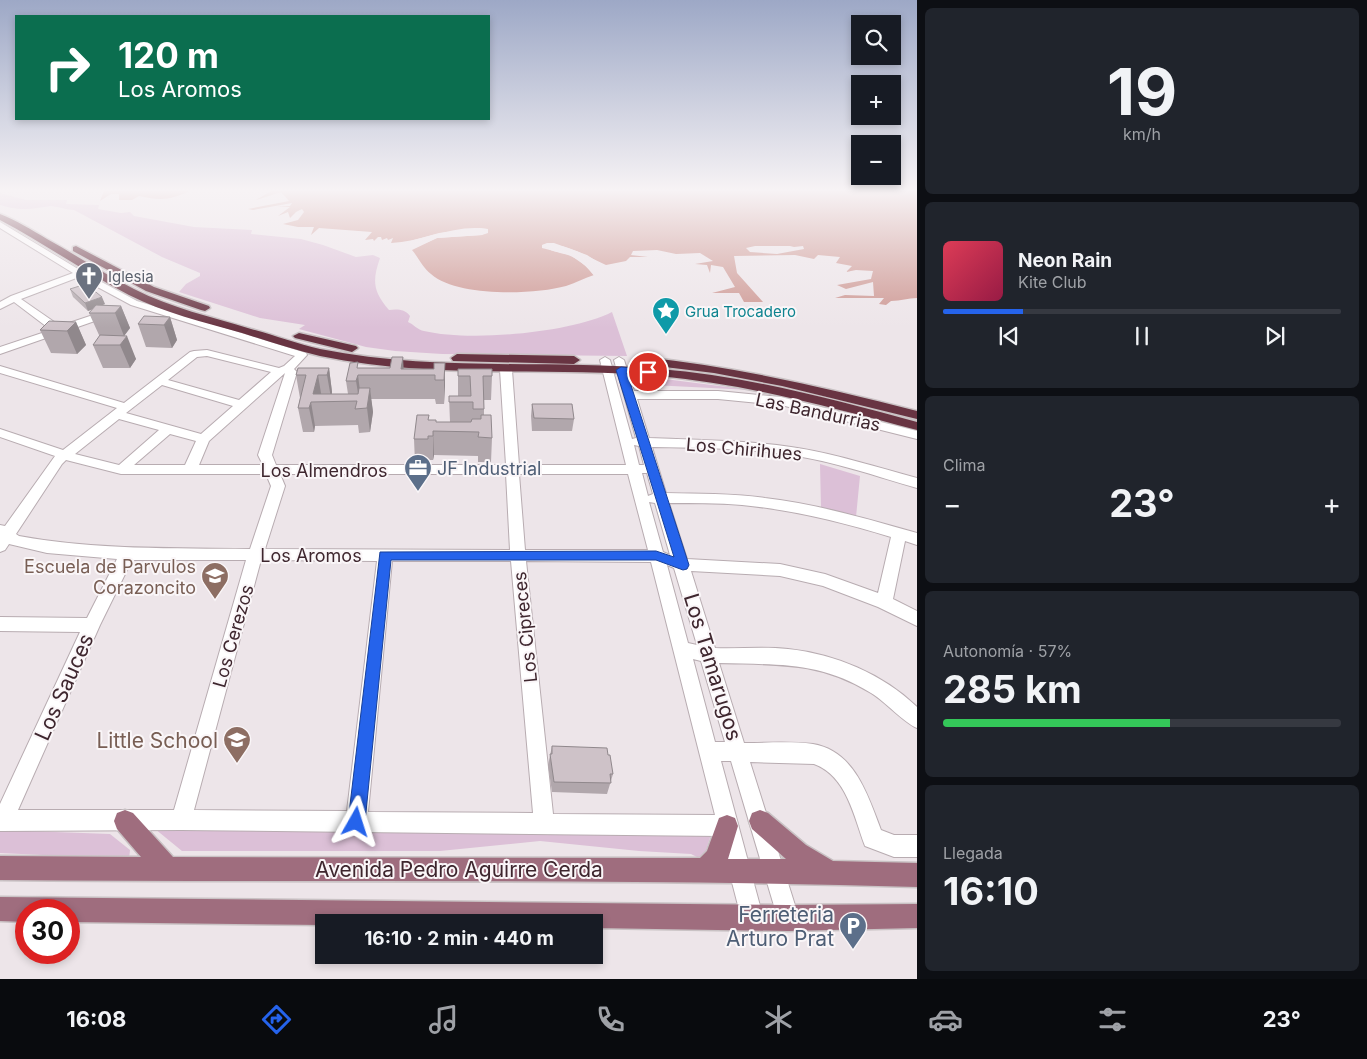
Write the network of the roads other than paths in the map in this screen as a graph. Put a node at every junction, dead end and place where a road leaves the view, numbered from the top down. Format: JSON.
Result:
{"nodes":[{"id":1,"x":22,"y":237,"type":"edge"},
{"id":2,"x":27,"y":237,"type":"edge"},
{"id":3,"x":55,"y":237,"type":"edge"},
{"id":4,"x":80,"y":274,"type":"junction"},
{"id":5,"x":119,"y":285,"type":"junction"},
{"id":6,"x":161,"y":294,"type":"junction"},
{"id":7,"x":14,"y":298,"type":"junction"},
{"id":8,"x":134,"y":303,"type":"junction"},
{"id":9,"x":0,"y":306,"type":"edge"},
{"id":10,"x":58,"y":330,"type":"junction"},
{"id":11,"x":0,"y":351,"type":"edge"},
{"id":12,"x":302,"y":355,"type":"junction"},
{"id":13,"x":395,"y":365,"type":"junction"},
{"id":14,"x":613,"y":365,"type":"junction"},
{"id":15,"x":0,"y":370,"type":"edge"},
{"id":16,"x":284,"y":370,"type":"junction"},
{"id":17,"x":506,"y":370,"type":"junction"},
{"id":18,"x":160,"y":381,"type":"junction"},
{"id":19,"x":629,"y":395,"type":"junction"},
{"id":20,"x":240,"y":404,"type":"junction"},
{"id":21,"x":122,"y":410,"type":"junction"},
{"id":22,"x":917,"y":415,"type":"edge"},
{"id":23,"x":917,"y":426,"type":"edge"},
{"id":24,"x":169,"y":428,"type":"junction"},
{"id":25,"x":0,"y":433,"type":"edge"},
{"id":26,"x":917,"y":435,"type":"edge"},
{"id":27,"x":203,"y":438,"type":"junction"},
{"id":28,"x":627,"y":442,"type":"junction"},
{"id":29,"x":645,"y":442,"type":"junction"},
{"id":30,"x":64,"y":455,"type":"junction"},
{"id":31,"x":513,"y":469,"type":"junction"},
{"id":32,"x":121,"y":470,"type":"junction"},
{"id":33,"x":190,"y":470,"type":"junction"},
{"id":34,"x":270,"y":470,"type":"junction"},
{"id":35,"x":653,"y":470,"type":"junction"},
{"id":36,"x":634,"y":471,"type":"junction"},
{"id":37,"x":917,"y":483,"type":"edge"},
{"id":38,"x":641,"y":498,"type":"junction"},
{"id":39,"x":662,"y":498,"type":"junction"},
{"id":40,"x":899,"y":534,"type":"junction"},
{"id":41,"x":2,"y":537,"type":"edge"},
{"id":42,"x":917,"y":539,"type":"edge"},
{"id":43,"x":127,"y":554,"type":"junction"},
{"id":44,"x":256,"y":555,"type":"junction"},
{"id":45,"x":385,"y":555,"type":"junction"},
{"id":46,"x":518,"y":555,"type":"junction"},
{"id":47,"x":656,"y":556,"type":"junction"},
{"id":48,"x":683,"y":565,"type":"junction"},
{"id":49,"x":884,"y":602,"type":"junction"},
{"id":50,"x":917,"y":619,"type":"edge"},
{"id":51,"x":0,"y":624,"type":"edge"},
{"id":52,"x":92,"y":625,"type":"junction"},
{"id":53,"x":681,"y":649,"type":"junction"},
{"id":54,"x":710,"y":655,"type":"junction"},
{"id":55,"x":917,"y":719,"type":"edge"},
{"id":56,"x":708,"y":751,"type":"junction"},
{"id":57,"x":738,"y":752,"type":"junction"},
{"id":58,"x":182,"y":820,"type":"junction"},
{"id":59,"x":2,"y":821,"type":"edge"},
{"id":60,"x":760,"y":821,"type":"junction"},
{"id":61,"x":125,"y":822,"type":"junction"},
{"id":62,"x":356,"y":822,"type":"junction"},
{"id":63,"x":544,"y":824,"type":"junction"},
{"id":64,"x":727,"y":826,"type":"junction"},
{"id":65,"x":917,"y":846,"type":"edge"},
{"id":66,"x":0,"y":868,"type":"edge"},
{"id":67,"x":706,"y":869,"type":"junction"},
{"id":68,"x":168,"y":870,"type":"junction"},
{"id":69,"x":740,"y":870,"type":"junction"},
{"id":70,"x":775,"y":870,"type":"junction"},
{"id":71,"x":831,"y":872,"type":"junction"},
{"id":72,"x":917,"y":875,"type":"edge"},
{"id":73,"x":0,"y":909,"type":"edge"},
{"id":74,"x":917,"y":916,"type":"edge"},
{"id":75,"x":752,"y":917,"type":"junction"},
{"id":76,"x":788,"y":918,"type":"junction"}],
"edges":[{"from":1,"to":4,"type":"street"},
{"from":2,"to":5,"type":"highway"},
{"from":3,"to":6,"type":"highway"},
{"from":4,"to":7,"type":"street"},
{"from":4,"to":8,"type":"street"},
{"from":5,"to":6,"type":"highway"},
{"from":5,"to":13,"type":"highway"},
{"from":6,"to":14,"type":"highway"},
{"from":7,"to":9,"type":"street"},
{"from":7,"to":10,"type":"street"},
{"from":8,"to":10,"type":"street"},
{"from":8,"to":12,"type":"street"},
{"from":10,"to":11,"type":"street"},
{"from":12,"to":13,"type":"highway"},
{"from":12,"to":16,"type":"street"},
{"from":13,"to":17,"type":"highway"},
{"from":14,"to":17,"type":"highway"},
{"from":14,"to":19,"type":"street","name":"Los Tamarugos"},
{"from":14,"to":22,"type":"highway"},
{"from":14,"to":23,"type":"highway"},
{"from":14,"to":28,"type":"street","name":"Los Tamarugos"},
{"from":15,"to":21,"type":"street"},
{"from":16,"to":18,"type":"street"},
{"from":16,"to":20,"type":"street"},
{"from":16,"to":34,"type":"street","name":"Los Cerezos"},
{"from":17,"to":31,"type":"street","name":"Los Cipreces"},
{"from":18,"to":20,"type":"street"},
{"from":18,"to":21,"type":"street"},
{"from":19,"to":26,"type":"street","name":"Las Bandurrias"},
{"from":19,"to":29,"type":"street","name":"Los Tamarugos"},
{"from":20,"to":27,"type":"street"},
{"from":21,"to":24,"type":"street"},
{"from":21,"to":30,"type":"street"},
{"from":24,"to":27,"type":"street"},
{"from":24,"to":32,"type":"street"},
{"from":25,"to":30,"type":"street","name":"Los Almendros"},
{"from":27,"to":33,"type":"street"},
{"from":28,"to":29,"type":"street","name":"Los Chirihues"},
{"from":28,"to":36,"type":"street","name":"Los Tamarugos"},
{"from":29,"to":35,"type":"street","name":"Los Tamarugos"},
{"from":29,"to":37,"type":"street","name":"Los Chirihues"},
{"from":30,"to":32,"type":"street","name":"Los Almendros"},
{"from":30,"to":41,"type":"street"},
{"from":31,"to":34,"type":"street","name":"Los Almendros"},
{"from":31,"to":36,"type":"street","name":"Los Almendros"},
{"from":31,"to":46,"type":"street","name":"Los Cipreces"},
{"from":32,"to":33,"type":"street","name":"Los Almendros"},
{"from":33,"to":34,"type":"street","name":"Los Almendros"},
{"from":34,"to":44,"type":"street","name":"Los Cerezos"},
{"from":35,"to":36,"type":"street","name":"Los Almendros"},
{"from":35,"to":39,"type":"street","name":"Los Tamarugos"},
{"from":36,"to":38,"type":"street","name":"Los Tamarugos"},
{"from":38,"to":39,"type":"street"},
{"from":38,"to":47,"type":"street","name":"Los Tamarugos"},
{"from":39,"to":40,"type":"street"},
{"from":39,"to":48,"type":"street","name":"Los Tamarugos"},
{"from":40,"to":42,"type":"street"},
{"from":40,"to":49,"type":"street"},
{"from":41,"to":43,"type":"street","name":"Los Aromos"},
{"from":43,"to":44,"type":"street","name":"Los Aromos"},
{"from":43,"to":52,"type":"street","name":"Los Sauces"},
{"from":44,"to":45,"type":"street","name":"Los Aromos"},
{"from":44,"to":58,"type":"street","name":"Los Cerezos"},
{"from":45,"to":46,"type":"street","name":"Los Aromos"},
{"from":45,"to":62,"type":"street"},
{"from":46,"to":47,"type":"street","name":"Los Aromos"},
{"from":46,"to":63,"type":"street","name":"Los Cipreces"},
{"from":47,"to":48,"type":"street","name":"Los Aromos"},
{"from":47,"to":53,"type":"street","name":"Los Tamarugos"},
{"from":48,"to":49,"type":"street","name":"Los Aromos"},
{"from":48,"to":54,"type":"street","name":"Los Tamarugos"},
{"from":49,"to":50,"type":"street","name":"Los Aromos"},
{"from":51,"to":52,"type":"street"},
{"from":52,"to":59,"type":"street","name":"Los Sauces"},
{"from":53,"to":54,"type":"street"},
{"from":53,"to":56,"type":"street","name":"Los Tamarugos"},
{"from":54,"to":55,"type":"street"},
{"from":54,"to":57,"type":"street","name":"Los Tamarugos"},
{"from":56,"to":57,"type":"street"},
{"from":56,"to":64,"type":"street","name":"Los Tamarugos"},
{"from":57,"to":60,"type":"street","name":"Los Tamarugos"},
{"from":57,"to":65,"type":"street"},
{"from":58,"to":61,"type":"street"},
{"from":58,"to":62,"type":"street"},
{"from":59,"to":61,"type":"street"},
{"from":60,"to":70,"type":"street","name":"Los Tamarugos"},
{"from":60,"to":71,"type":"main road"},
{"from":61,"to":68,"type":"main road"},
{"from":62,"to":63,"type":"street"},
{"from":63,"to":64,"type":"street"},
{"from":64,"to":67,"type":"main road"},
{"from":64,"to":69,"type":"street","name":"Los Tamarugos"},
{"from":66,"to":68,"type":"main road","name":"Avenida Pedro Aguirre Cerda"},
{"from":67,"to":68,"type":"main road","name":"Avenida Pedro Aguirre Cerda"},
{"from":67,"to":69,"type":"main road","name":"Avenida Pedro Aguirre Cerda"},
{"from":69,"to":70,"type":"main road","name":"Avenida Pedro Aguirre Cerda"},
{"from":69,"to":75,"type":"street","name":"Los Tamarugos"},
{"from":70,"to":71,"type":"main road","name":"Avenida Pedro Aguirre Cerda"},
{"from":70,"to":76,"type":"street","name":"Los Tamarugos"},
{"from":71,"to":72,"type":"main road","name":"Avenida Pedro Aguirre Cerda"},
{"from":73,"to":75,"type":"main road"},
{"from":74,"to":76,"type":"main road"},
{"from":75,"to":76,"type":"main road"}]}
